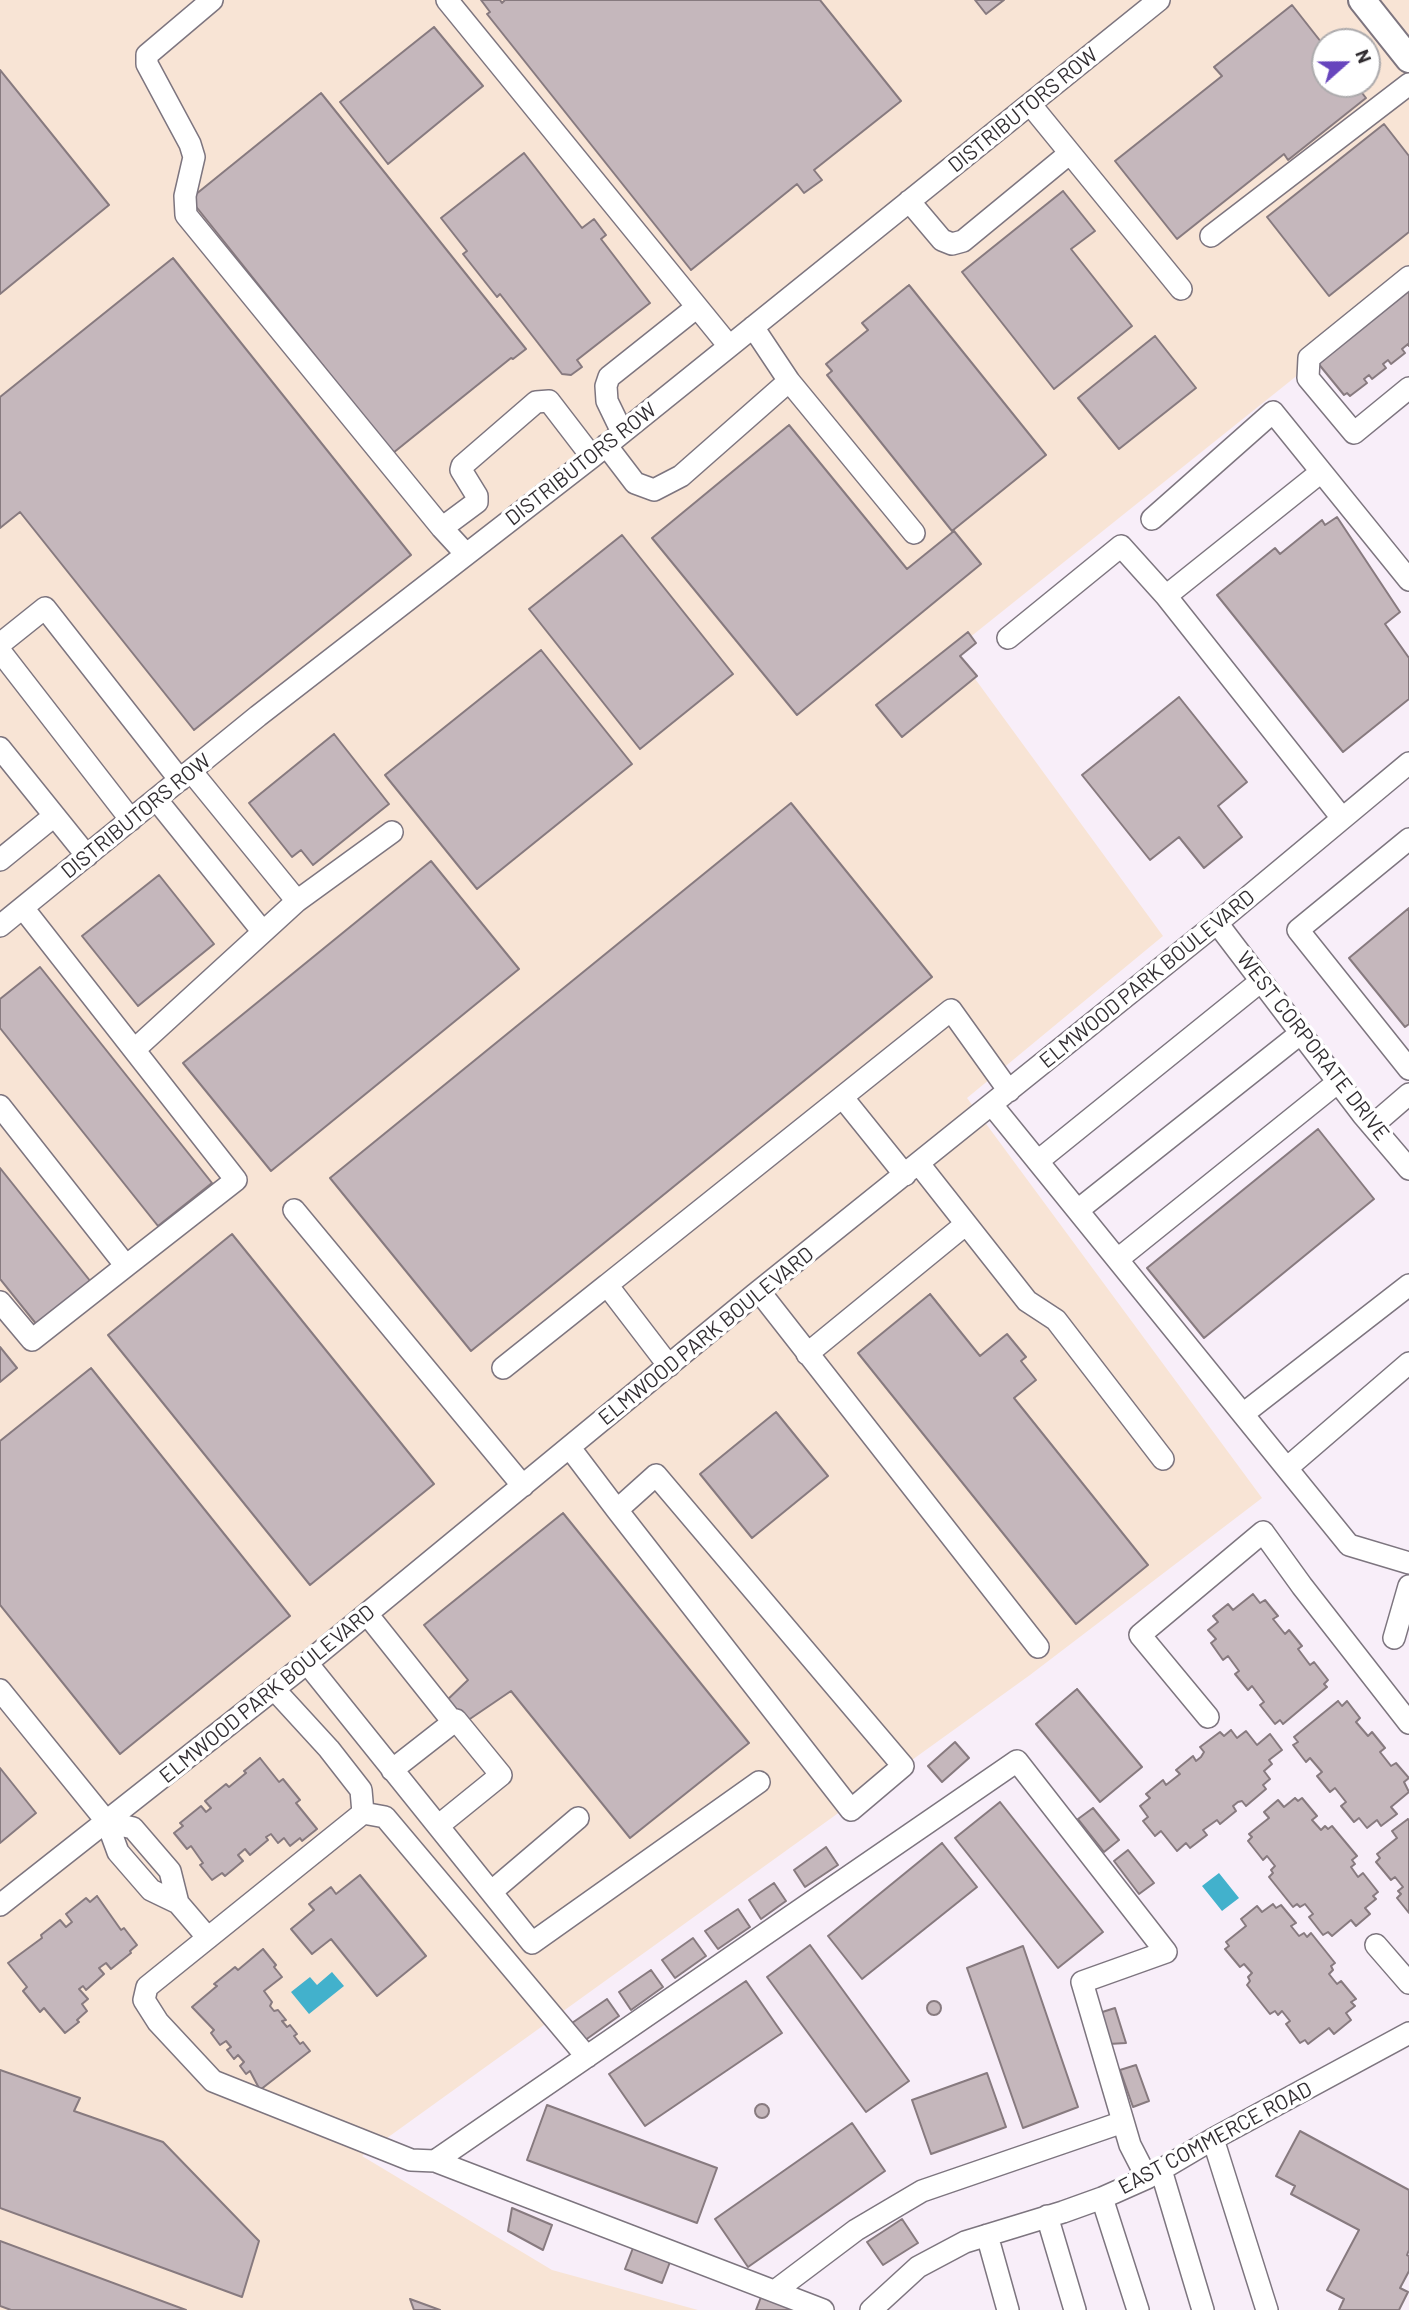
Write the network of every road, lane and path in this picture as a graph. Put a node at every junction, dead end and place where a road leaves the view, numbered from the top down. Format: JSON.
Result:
{"nodes":[{"id":1,"x":212,"y":0,"type":"edge"},
{"id":2,"x":447,"y":0,"type":"edge"},
{"id":3,"x":1159,"y":0,"type":"edge"},
{"id":4,"x":1362,"y":0,"type":"edge"},
{"id":5,"x":1409,"y":59,"type":"edge"},
{"id":6,"x":1409,"y":84,"type":"edge"},
{"id":7,"x":1030,"y":104,"type":"junction"},
{"id":8,"x":1070,"y":153,"type":"junction"},
{"id":9,"x":909,"y":201,"type":"junction"},
{"id":10,"x":1211,"y":236,"type":"dead end"},
{"id":11,"x":1409,"y":277,"type":"edge"},
{"id":12,"x":1181,"y":289,"type":"dead end"},
{"id":13,"x":697,"y":307,"type":"junction"},
{"id":14,"x":753,"y":327,"type":"junction"},
{"id":15,"x":730,"y":346,"type":"junction"},
{"id":16,"x":789,"y":381,"type":"junction"},
{"id":17,"x":1409,"y":388,"type":"edge"},
{"id":18,"x":607,"y":444,"type":"junction"},
{"id":19,"x":1321,"y":472,"type":"junction"},
{"id":20,"x":1152,"y":519,"type":"dead end"},
{"id":21,"x":442,"y":528,"type":"junction"},
{"id":22,"x":914,"y":533,"type":"dead end"},
{"id":23,"x":466,"y":554,"type":"junction"},
{"id":24,"x":1409,"y":580,"type":"edge"},
{"id":25,"x":1166,"y":596,"type":"junction"},
{"id":26,"x":1008,"y":638,"type":"dead end"},
{"id":27,"x":0,"y":644,"type":"edge"},
{"id":28,"x":0,"y":651,"type":"edge"},
{"id":29,"x":0,"y":748,"type":"edge"},
{"id":30,"x":1409,"y":763,"type":"edge"},
{"id":31,"x":186,"y":775,"type":"junction"},
{"id":32,"x":156,"y":799,"type":"junction"},
{"id":33,"x":54,"y":816,"type":"junction"},
{"id":34,"x":1342,"y":818,"type":"junction"},
{"id":35,"x":131,"y":820,"type":"junction"},
{"id":36,"x":392,"y":832,"type":"dead end"},
{"id":37,"x":1409,"y":839,"type":"edge"},
{"id":38,"x":87,"y":856,"type":"junction"},
{"id":39,"x":0,"y":860,"type":"edge"},
{"id":40,"x":297,"y":901,"type":"junction"},
{"id":41,"x":23,"y":908,"type":"junction"},
{"id":42,"x":1217,"y":923,"type":"junction"},
{"id":43,"x":0,"y":926,"type":"edge"},
{"id":44,"x":263,"y":932,"type":"junction"},
{"id":45,"x":1261,"y":981,"type":"junction"},
{"id":46,"x":1301,"y":1033,"type":"junction"},
{"id":47,"x":134,"y":1050,"type":"junction"},
{"id":48,"x":1409,"y":1069,"type":"edge"},
{"id":49,"x":1338,"y":1082,"type":"junction"},
{"id":50,"x":1409,"y":1094,"type":"edge"},
{"id":51,"x":843,"y":1098,"type":"junction"},
{"id":52,"x":1000,"y":1098,"type":"junction"},
{"id":53,"x":0,"y":1106,"type":"edge"},
{"id":54,"x":1373,"y":1125,"type":"junction"},
{"id":55,"x":1038,"y":1161,"type":"junction"},
{"id":56,"x":1409,"y":1168,"type":"edge"},
{"id":57,"x":912,"y":1170,"type":"junction"},
{"id":58,"x":294,"y":1210,"type":"dead end"},
{"id":59,"x":1078,"y":1210,"type":"junction"},
{"id":60,"x":966,"y":1224,"type":"junction"},
{"id":61,"x":1118,"y":1259,"type":"junction"},
{"id":62,"x":126,"y":1266,"type":"junction"},
{"id":63,"x":607,"y":1285,"type":"junction"},
{"id":64,"x":1409,"y":1285,"type":"edge"},
{"id":65,"x":759,"y":1291,"type":"junction"},
{"id":66,"x":0,"y":1302,"type":"edge"},
{"id":67,"x":807,"y":1354,"type":"junction"},
{"id":68,"x":1409,"y":1363,"type":"edge"},
{"id":69,"x":669,"y":1366,"type":"junction"},
{"id":70,"x":503,"y":1368,"type":"dead end"},
{"id":71,"x":1243,"y":1414,"type":"junction"},
{"id":72,"x":570,"y":1448,"type":"junction"},
{"id":73,"x":1163,"y":1459,"type":"dead end"},
{"id":74,"x":1287,"y":1468,"type":"junction"},
{"id":75,"x":523,"y":1486,"type":"junction"},
{"id":76,"x":617,"y":1510,"type":"junction"},
{"id":77,"x":1409,"y":1563,"type":"edge"},
{"id":78,"x":1409,"y":1586,"type":"edge"},
{"id":79,"x":367,"y":1614,"type":"junction"},
{"id":80,"x":1394,"y":1639,"type":"dead end"},
{"id":81,"x":1038,"y":1647,"type":"dead end"},
{"id":82,"x":307,"y":1663,"type":"junction"},
{"id":83,"x":274,"y":1689,"type":"junction"},
{"id":84,"x":0,"y":1690,"type":"edge"},
{"id":85,"x":1208,"y":1717,"type":"dead end"},
{"id":86,"x":453,"y":1722,"type":"junction"},
{"id":87,"x":1409,"y":1723,"type":"edge"},
{"id":88,"x":392,"y":1770,"type":"junction"},
{"id":89,"x":759,"y":1782,"type":"dead end"},
{"id":90,"x":363,"y":1813,"type":"junction"},
{"id":91,"x":578,"y":1818,"type":"dead end"},
{"id":92,"x":107,"y":1822,"type":"junction"},
{"id":93,"x":438,"y":1826,"type":"junction"},
{"id":94,"x":491,"y":1892,"type":"junction"},
{"id":95,"x":0,"y":1905,"type":"edge"},
{"id":96,"x":208,"y":1938,"type":"junction"},
{"id":97,"x":1376,"y":1945,"type":"dead end"},
{"id":98,"x":1409,"y":1983,"type":"edge"},
{"id":99,"x":1409,"y":2033,"type":"edge"},
{"id":100,"x":587,"y":2057,"type":"junction"},
{"id":101,"x":1123,"y":2122,"type":"junction"},
{"id":102,"x":1213,"y":2138,"type":"junction"},
{"id":103,"x":435,"y":2161,"type":"junction"},
{"id":104,"x":1154,"y":2174,"type":"junction"},
{"id":105,"x":1102,"y":2198,"type":"junction"},
{"id":106,"x":1047,"y":2216,"type":"junction"},
{"id":107,"x":987,"y":2235,"type":"junction"},
{"id":108,"x":775,"y":2291,"type":"junction"},
{"id":109,"x":823,"y":2310,"type":"edge"},
{"id":110,"x":871,"y":2310,"type":"edge"},
{"id":111,"x":1008,"y":2310,"type":"edge"},
{"id":112,"x":1076,"y":2310,"type":"edge"},
{"id":113,"x":1138,"y":2310,"type":"edge"},
{"id":114,"x":1203,"y":2310,"type":"edge"},
{"id":115,"x":1267,"y":2310,"type":"edge"}],
"edges":[{"from":1,"to":21,"type":"street"},
{"from":2,"to":13,"type":"street"},
{"from":3,"to":7,"type":"street","name":"DISTRIBUTORS ROW"},
{"from":4,"to":5,"type":"main road"},
{"from":6,"to":10,"type":"street"},
{"from":7,"to":8,"type":"street"},
{"from":7,"to":9,"type":"street","name":"DISTRIBUTORS ROW"},
{"from":8,"to":9,"type":"street"},
{"from":8,"to":12,"type":"street"},
{"from":9,"to":14,"type":"street","name":"DISTRIBUTORS ROW"},
{"from":11,"to":17,"type":"street"},
{"from":13,"to":15,"type":"street"},
{"from":13,"to":18,"type":"street"},
{"from":14,"to":15,"type":"street","name":"DISTRIBUTORS ROW"},
{"from":14,"to":16,"type":"street"},
{"from":15,"to":18,"type":"street","name":"DISTRIBUTORS ROW"},
{"from":16,"to":18,"type":"street"},
{"from":16,"to":22,"type":"street"},
{"from":18,"to":21,"type":"street"},
{"from":18,"to":23,"type":"street","name":"DISTRIBUTORS ROW"},
{"from":19,"to":20,"type":"street"},
{"from":19,"to":24,"type":"street"},
{"from":19,"to":25,"type":"street"},
{"from":21,"to":23,"type":"street"},
{"from":23,"to":31,"type":"street","name":"DISTRIBUTORS ROW"},
{"from":25,"to":26,"type":"street"},
{"from":25,"to":34,"type":"street"},
{"from":27,"to":31,"type":"street"},
{"from":28,"to":35,"type":"street"},
{"from":29,"to":33,"type":"street"},
{"from":30,"to":34,"type":"street","name":"ELMWOOD PARK BOULEVARD"},
{"from":31,"to":32,"type":"street","name":"DISTRIBUTORS ROW"},
{"from":31,"to":40,"type":"street"},
{"from":32,"to":35,"type":"street","name":"DISTRIBUTORS ROW"},
{"from":32,"to":44,"type":"street"},
{"from":33,"to":38,"type":"street"},
{"from":33,"to":39,"type":"street"},
{"from":34,"to":42,"type":"street","name":"ELMWOOD PARK BOULEVARD"},
{"from":35,"to":38,"type":"street","name":"DISTRIBUTORS ROW"},
{"from":36,"to":40,"type":"street"},
{"from":37,"to":48,"type":"street"},
{"from":38,"to":41,"type":"street","name":"DISTRIBUTORS ROW"},
{"from":40,"to":44,"type":"street"},
{"from":41,"to":43,"type":"street","name":"DISTRIBUTORS ROW"},
{"from":41,"to":47,"type":"street"},
{"from":42,"to":45,"type":"street","name":"WEST CORPORATE DRIVE"},
{"from":42,"to":52,"type":"street","name":"ELMWOOD PARK BOULEVARD"},
{"from":44,"to":47,"type":"street"},
{"from":45,"to":46,"type":"street","name":"WEST CORPORATE DRIVE"},
{"from":45,"to":55,"type":"street"},
{"from":46,"to":49,"type":"street","name":"WEST CORPORATE DRIVE"},
{"from":46,"to":59,"type":"street"},
{"from":47,"to":62,"type":"street"},
{"from":49,"to":54,"type":"street","name":"WEST CORPORATE DRIVE"},
{"from":49,"to":61,"type":"street"},
{"from":50,"to":54,"type":"street"},
{"from":51,"to":52,"type":"street"},
{"from":51,"to":57,"type":"street"},
{"from":51,"to":63,"type":"street"},
{"from":52,"to":55,"type":"street"},
{"from":52,"to":57,"type":"street","name":"ELMWOOD PARK BOULEVARD"},
{"from":53,"to":62,"type":"street"},
{"from":54,"to":56,"type":"street","name":"WEST CORPORATE DRIVE"},
{"from":55,"to":59,"type":"street"},
{"from":57,"to":60,"type":"street"},
{"from":57,"to":65,"type":"street","name":"ELMWOOD PARK BOULEVARD"},
{"from":58,"to":75,"type":"street"},
{"from":59,"to":61,"type":"street"},
{"from":60,"to":67,"type":"street"},
{"from":60,"to":73,"type":"street"},
{"from":61,"to":71,"type":"street"},
{"from":62,"to":66,"type":"street"},
{"from":63,"to":69,"type":"street"},
{"from":63,"to":70,"type":"street"},
{"from":64,"to":71,"type":"street"},
{"from":65,"to":67,"type":"street"},
{"from":65,"to":69,"type":"street","name":"ELMWOOD PARK BOULEVARD"},
{"from":67,"to":81,"type":"street"},
{"from":68,"to":74,"type":"street"},
{"from":69,"to":72,"type":"street","name":"ELMWOOD PARK BOULEVARD"},
{"from":71,"to":74,"type":"street"},
{"from":72,"to":75,"type":"street","name":"ELMWOOD PARK BOULEVARD"},
{"from":72,"to":76,"type":"street"},
{"from":74,"to":77,"type":"street"},
{"from":75,"to":79,"type":"street","name":"ELMWOOD PARK BOULEVARD"},
{"from":76,"to":76,"type":"street"},
{"from":78,"to":80,"type":"street"},
{"from":79,"to":82,"type":"street","name":"ELMWOOD PARK BOULEVARD"},
{"from":79,"to":86,"type":"street"},
{"from":82,"to":83,"type":"street","name":"ELMWOOD PARK BOULEVARD"},
{"from":82,"to":88,"type":"street"},
{"from":83,"to":90,"type":"street"},
{"from":83,"to":92,"type":"street","name":"ELMWOOD PARK BOULEVARD"},
{"from":84,"to":92,"type":"street"},
{"from":85,"to":87,"type":"street"},
{"from":86,"to":88,"type":"street"},
{"from":86,"to":93,"type":"street"},
{"from":88,"to":93,"type":"street"},
{"from":89,"to":94,"type":"street"},
{"from":90,"to":96,"type":"street"},
{"from":90,"to":100,"type":"street"},
{"from":91,"to":94,"type":"street"},
{"from":92,"to":95,"type":"street","name":"ELMWOOD PARK BOULEVARD"},
{"from":92,"to":96,"type":"street"},
{"from":93,"to":94,"type":"street"},
{"from":96,"to":103,"type":"street"},
{"from":97,"to":98,"type":"street"},
{"from":99,"to":102,"type":"street","name":"EAST COMMERCE ROAD"},
{"from":100,"to":101,"type":"street"},
{"from":100,"to":103,"type":"street"},
{"from":101,"to":104,"type":"street"},
{"from":101,"to":108,"type":"street"},
{"from":102,"to":104,"type":"street","name":"EAST COMMERCE ROAD"},
{"from":102,"to":115,"type":"street"},
{"from":103,"to":108,"type":"street"},
{"from":104,"to":105,"type":"street","name":"EAST COMMERCE ROAD"},
{"from":104,"to":114,"type":"street"},
{"from":105,"to":106,"type":"street","name":"EAST COMMERCE ROAD"},
{"from":105,"to":113,"type":"street"},
{"from":106,"to":107,"type":"street","name":"EAST COMMERCE ROAD"},
{"from":106,"to":112,"type":"street"},
{"from":107,"to":110,"type":"street","name":"EAST COMMERCE ROAD"},
{"from":107,"to":111,"type":"street"},
{"from":108,"to":109,"type":"street"}]}
